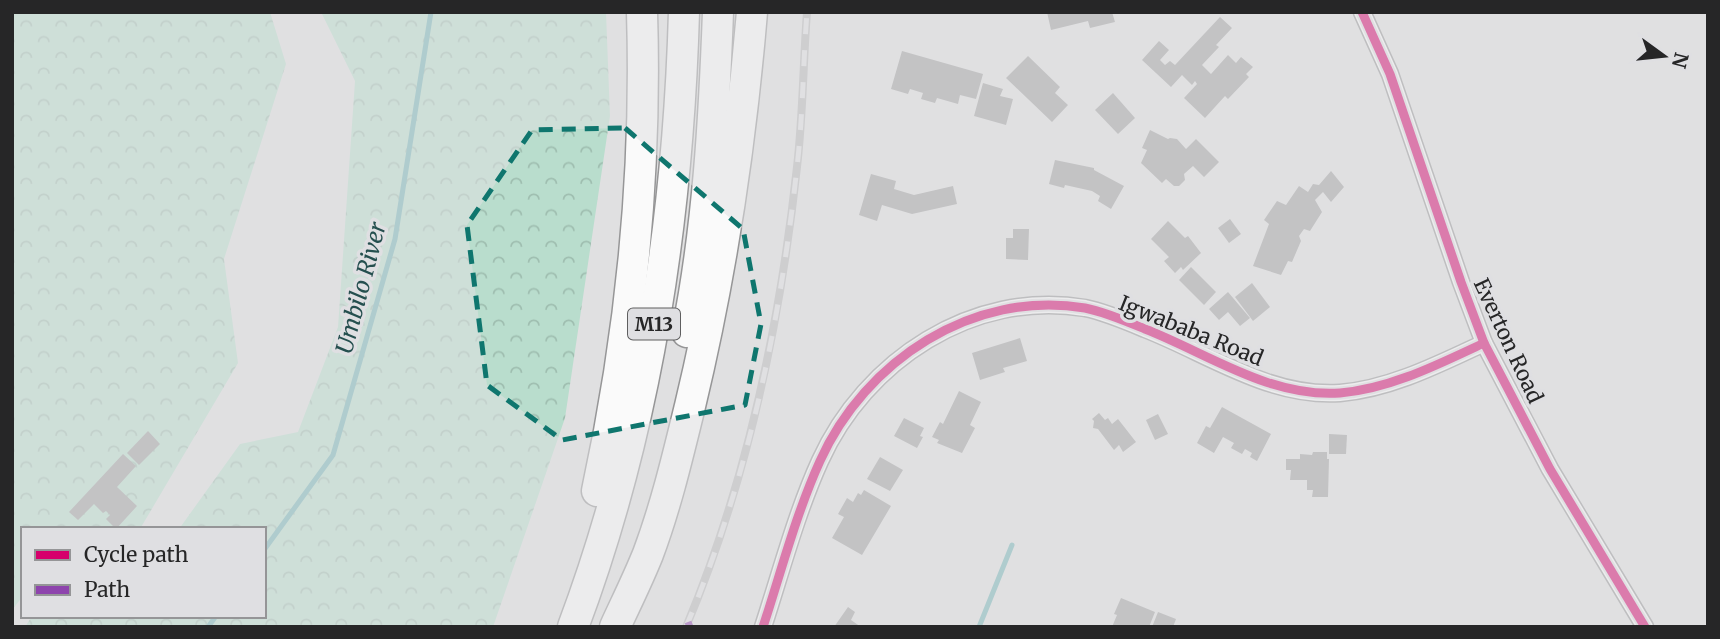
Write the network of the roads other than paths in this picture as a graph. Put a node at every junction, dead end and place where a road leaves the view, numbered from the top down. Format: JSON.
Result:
{"nodes":[{"id":1,"x":642,"y":12,"type":"edge"},
{"id":2,"x":684,"y":12,"type":"edge"},
{"id":3,"x":718,"y":12,"type":"edge"},
{"id":4,"x":752,"y":12,"type":"edge"},
{"id":5,"x":1362,"y":12,"type":"edge"},
{"id":6,"x":1484,"y":342,"type":"junction"},
{"id":7,"x":562,"y":627,"type":"edge"},
{"id":8,"x":573,"y":627,"type":"edge"},
{"id":9,"x":609,"y":627,"type":"edge"},
{"id":10,"x":615,"y":627,"type":"edge"},
{"id":11,"x":763,"y":627,"type":"edge"},
{"id":12,"x":1645,"y":627,"type":"edge"}],
"edges":[{"from":1,"to":7,"type":"highway"},
{"from":2,"to":8,"type":"highway","number":"M13"},
{"from":3,"to":9,"type":"highway","number":"M13"},
{"from":4,"to":10,"type":"highway"},
{"from":5,"to":6,"type":"street","name":"Everton Road"},
{"from":6,"to":11,"type":"street","name":"Igwababa Road"},
{"from":6,"to":12,"type":"street","name":"Everton Road"}]}
